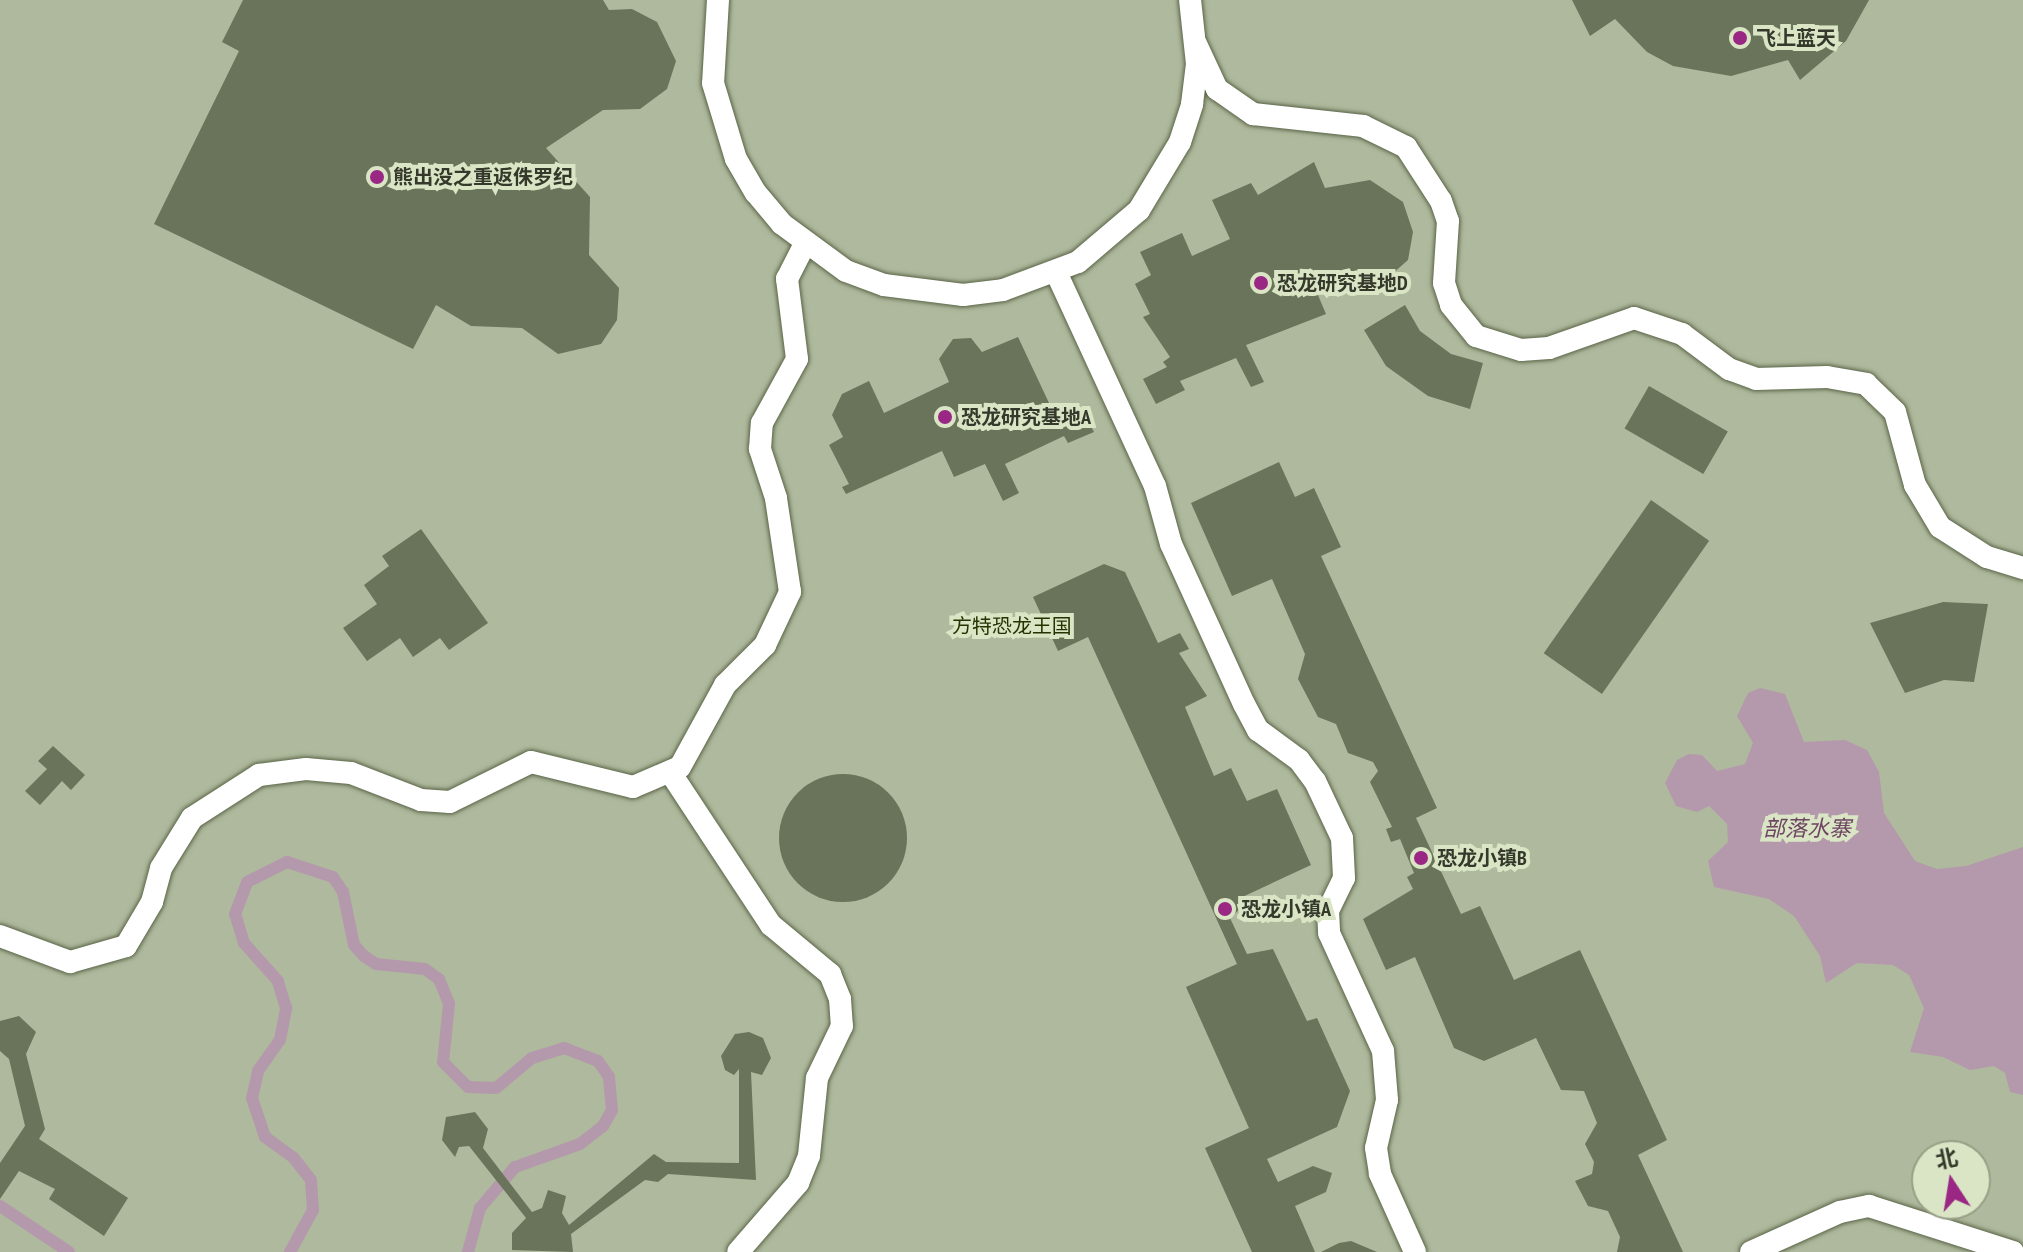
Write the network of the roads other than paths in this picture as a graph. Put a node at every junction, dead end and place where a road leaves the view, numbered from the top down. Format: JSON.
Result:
{"nodes":[{"id":1,"x":718,"y":0,"type":"edge"},
{"id":2,"x":1190,"y":0,"type":"edge"},
{"id":3,"x":1196,"y":44,"type":"junction"},
{"id":4,"x":805,"y":244,"type":"junction"},
{"id":5,"x":1056,"y":272,"type":"junction"},
{"id":6,"x":2023,"y":568,"type":"edge"},
{"id":7,"x":670,"y":772,"type":"junction"},
{"id":8,"x":0,"y":936,"type":"edge"},
{"id":9,"x":738,"y":1252,"type":"edge"},
{"id":10,"x":1415,"y":1252,"type":"edge"},
{"id":11,"x":1751,"y":1252,"type":"edge"},
{"id":12,"x":2013,"y":1252,"type":"edge"}],
"edges":[{"from":1,"to":4,"type":"lane"},
{"from":2,"to":3,"type":"lane"},
{"from":3,"to":5,"type":"lane"},
{"from":3,"to":6,"type":"lane"},
{"from":4,"to":5,"type":"lane"},
{"from":4,"to":7,"type":"lane"},
{"from":5,"to":10,"type":"lane"},
{"from":7,"to":8,"type":"lane"},
{"from":7,"to":9,"type":"lane"},
{"from":11,"to":12,"type":"lane"}]}
